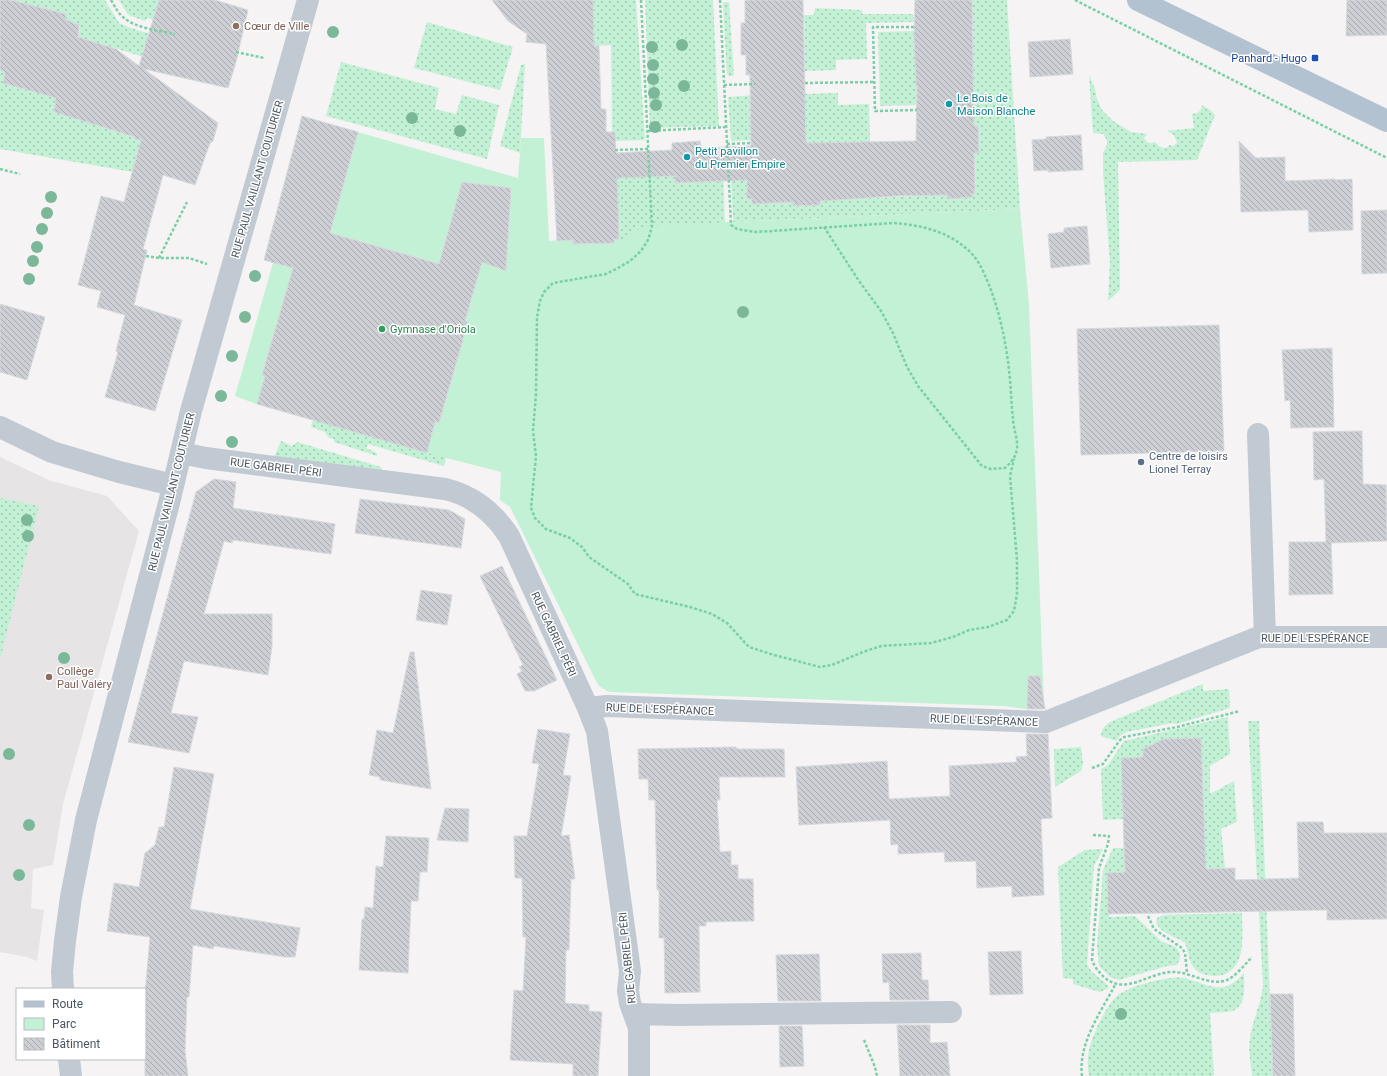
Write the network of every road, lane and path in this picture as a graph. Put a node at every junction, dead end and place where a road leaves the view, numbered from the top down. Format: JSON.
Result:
{"nodes":[{"id":1,"x":111,"y":0,"type":"edge"},
{"id":2,"x":308,"y":0,"type":"edge"},
{"id":3,"x":641,"y":0,"type":"edge"},
{"id":4,"x":720,"y":0,"type":"edge"},
{"id":5,"x":1075,"y":0,"type":"edge"},
{"id":6,"x":1138,"y":0,"type":"edge"},
{"id":7,"x":914,"y":27,"type":"dead end"},
{"id":8,"x":175,"y":34,"type":"dead end"},
{"id":9,"x":236,"y":52,"type":"dead end"},
{"id":10,"x":264,"y":58,"type":"dead end"},
{"id":11,"x":874,"y":82,"type":"junction"},
{"id":12,"x":805,"y":83,"type":"dead end"},
{"id":13,"x":755,"y":84,"type":"dead end"},
{"id":14,"x":724,"y":85,"type":"junction"},
{"id":15,"x":917,"y":110,"type":"dead end"},
{"id":16,"x":1387,"y":121,"type":"edge"},
{"id":17,"x":726,"y":127,"type":"junction"},
{"id":18,"x":648,"y":131,"type":"junction"},
{"id":19,"x":751,"y":143,"type":"dead end"},
{"id":20,"x":727,"y":144,"type":"junction"},
{"id":21,"x":649,"y":149,"type":"junction"},
{"id":22,"x":615,"y":150,"type":"dead end"},
{"id":23,"x":1387,"y":158,"type":"edge"},
{"id":24,"x":0,"y":169,"type":"edge"},
{"id":25,"x":20,"y":174,"type":"dead end"},
{"id":26,"x":187,"y":202,"type":"dead end"},
{"id":27,"x":824,"y":227,"type":"junction"},
{"id":28,"x":146,"y":256,"type":"dead end"},
{"id":29,"x":158,"y":258,"type":"junction"},
{"id":30,"x":213,"y":266,"type":"dead end"},
{"id":31,"x":0,"y":426,"type":"edge"},
{"id":32,"x":1258,"y":434,"type":"dead end"},
{"id":33,"x":181,"y":453,"type":"junction"},
{"id":34,"x":1014,"y":459,"type":"junction"},
{"id":35,"x":173,"y":485,"type":"junction"},
{"id":36,"x":1265,"y":637,"type":"junction"},
{"id":37,"x":1387,"y":638,"type":"edge"},
{"id":38,"x":588,"y":708,"type":"junction"},
{"id":39,"x":1240,"y":711,"type":"dead end"},
{"id":40,"x":1092,"y":768,"type":"dead end"},
{"id":41,"x":1093,"y":835,"type":"dead end"},
{"id":42,"x":1148,"y":916,"type":"dead end"},
{"id":43,"x":1252,"y":957,"type":"dead end"},
{"id":44,"x":1186,"y":973,"type":"junction"},
{"id":45,"x":1115,"y":985,"type":"junction"},
{"id":46,"x":63,"y":988,"type":"edge"},
{"id":47,"x":951,"y":1012,"type":"dead end"},
{"id":48,"x":634,"y":1014,"type":"junction"},
{"id":49,"x":861,"y":1036,"type":"dead end"},
{"id":50,"x":69,"y":1060,"type":"edge"},
{"id":51,"x":71,"y":1076,"type":"edge"},
{"id":52,"x":639,"y":1076,"type":"edge"},
{"id":53,"x":877,"y":1076,"type":"edge"},
{"id":54,"x":1082,"y":1076,"type":"edge"}],
"edges":[{"from":1,"to":8,"type":"path"},
{"from":2,"to":33,"type":"street","name":"RUE PAUL VAILLANT COUTURIER"},
{"from":3,"to":18,"type":"path"},
{"from":4,"to":14,"type":"path"},
{"from":5,"to":23,"type":"path"},
{"from":6,"to":16,"type":"main road"},
{"from":7,"to":11,"type":"path"},
{"from":9,"to":10,"type":"path"},
{"from":11,"to":12,"type":"path"},
{"from":11,"to":15,"type":"path"},
{"from":13,"to":14,"type":"path"},
{"from":14,"to":17,"type":"path"},
{"from":17,"to":18,"type":"path"},
{"from":17,"to":20,"type":"path"},
{"from":18,"to":21,"type":"path"},
{"from":19,"to":20,"type":"path"},
{"from":20,"to":27,"type":"path"},
{"from":21,"to":22,"type":"path"},
{"from":21,"to":34,"type":"path"},
{"from":24,"to":25,"type":"path"},
{"from":26,"to":29,"type":"path"},
{"from":27,"to":34,"type":"path"},
{"from":27,"to":34,"type":"path"},
{"from":28,"to":29,"type":"path"},
{"from":29,"to":30,"type":"path"},
{"from":31,"to":35,"type":"street"},
{"from":32,"to":36,"type":"street"},
{"from":33,"to":35,"type":"street","name":"RUE PAUL VAILLANT COUTURIER"},
{"from":33,"to":38,"type":"street","name":"RUE GABRIEL PÉRI"},
{"from":35,"to":46,"type":"street","name":"RUE PAUL VAILLANT COUTURIER"},
{"from":36,"to":37,"type":"street","name":"RUE DE L'ESPÉRANCE"},
{"from":36,"to":38,"type":"street","name":"RUE DE L'ESPÉRANCE"},
{"from":38,"to":48,"type":"street","name":"RUE GABRIEL PÉRI"},
{"from":39,"to":40,"type":"path"},
{"from":41,"to":45,"type":"path"},
{"from":42,"to":44,"type":"path"},
{"from":43,"to":44,"type":"path"},
{"from":44,"to":45,"type":"path"},
{"from":45,"to":54,"type":"path"},
{"from":47,"to":48,"type":"street"},
{"from":48,"to":52,"type":"street","name":"RUE GABRIEL PÉRI"},
{"from":49,"to":53,"type":"path"},
{"from":50,"to":51,"type":"street"}]}
